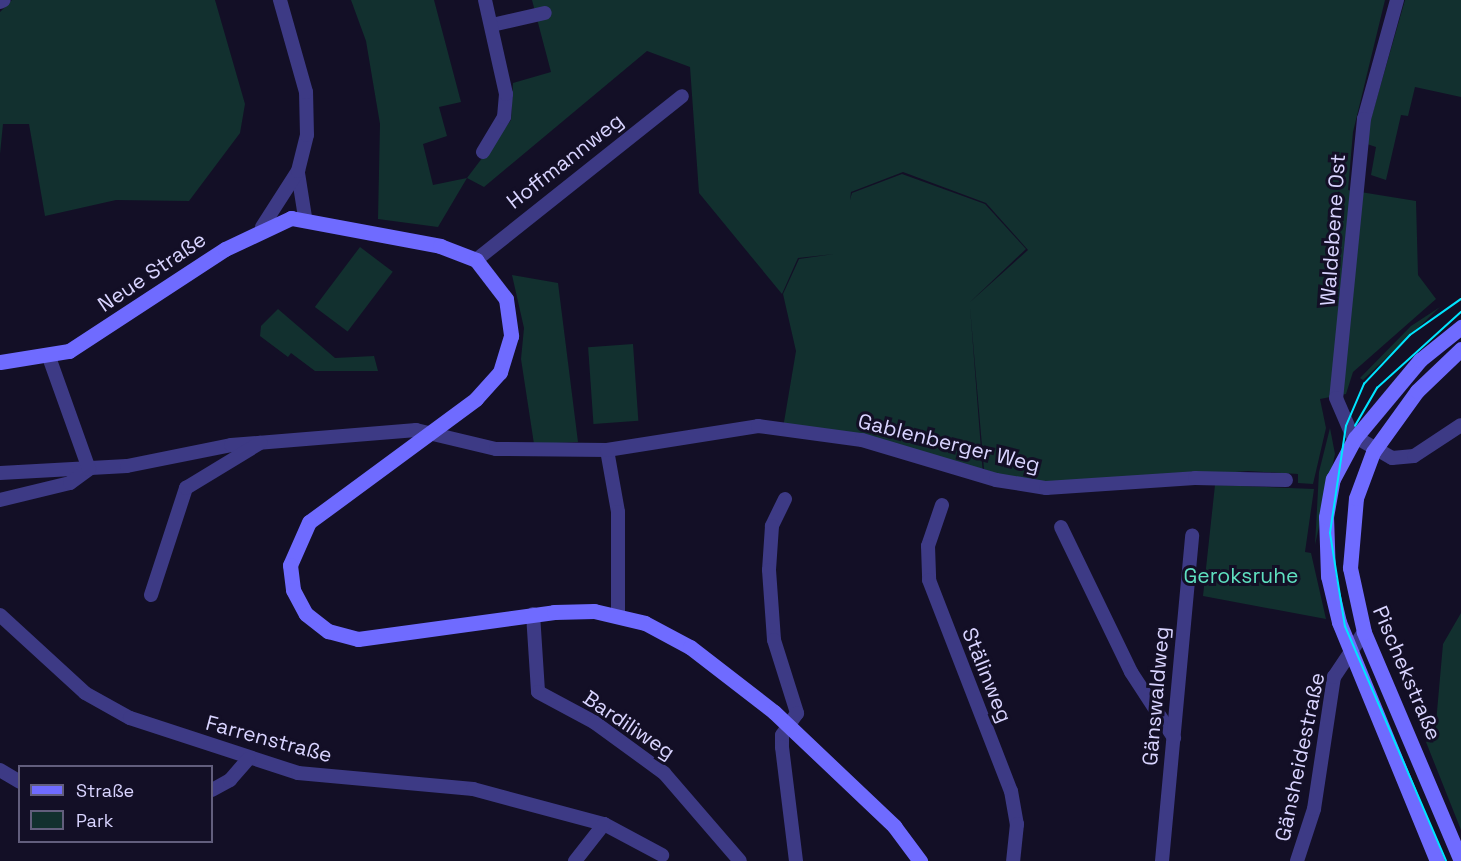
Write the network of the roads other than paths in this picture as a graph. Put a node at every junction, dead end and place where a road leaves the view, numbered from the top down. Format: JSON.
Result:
{"nodes":[{"id":1,"x":4,"y":0,"type":"edge"},
{"id":2,"x":280,"y":0,"type":"edge"},
{"id":3,"x":485,"y":0,"type":"edge"},
{"id":4,"x":1397,"y":0,"type":"edge"},
{"id":5,"x":0,"y":2,"type":"edge"},
{"id":6,"x":544,"y":13,"type":"dead end"},
{"id":7,"x":492,"y":25,"type":"junction"},
{"id":8,"x":682,"y":96,"type":"dead end"},
{"id":9,"x":483,"y":152,"type":"dead end"},
{"id":10,"x":298,"y":171,"type":"junction"},
{"id":11,"x":305,"y":217,"type":"junction"},
{"id":12,"x":262,"y":227,"type":"junction"},
{"id":13,"x":476,"y":260,"type":"junction"},
{"id":14,"x":1461,"y":327,"type":"edge"},
{"id":15,"x":1461,"y":349,"type":"edge"},
{"id":16,"x":50,"y":357,"type":"junction"},
{"id":17,"x":0,"y":362,"type":"edge"},
{"id":18,"x":1461,"y":426,"type":"edge"},
{"id":19,"x":426,"y":434,"type":"junction"},
{"id":20,"x":1355,"y":438,"type":"junction"},
{"id":21,"x":260,"y":443,"type":"junction"},
{"id":22,"x":607,"y":450,"type":"junction"},
{"id":23,"x":1373,"y":452,"type":"junction"},
{"id":24,"x":89,"y":469,"type":"junction"},
{"id":25,"x":0,"y":473,"type":"edge"},
{"id":26,"x":1286,"y":480,"type":"dead end"},
{"id":27,"x":785,"y":499,"type":"dead end"},
{"id":28,"x":0,"y":500,"type":"edge"},
{"id":29,"x":942,"y":505,"type":"dead end"},
{"id":30,"x":1061,"y":527,"type":"dead end"},
{"id":31,"x":1192,"y":535,"type":"dead end"},
{"id":32,"x":151,"y":595,"type":"dead end"},
{"id":33,"x":533,"y":614,"type":"junction"},
{"id":34,"x":0,"y":615,"type":"edge"},
{"id":35,"x":618,"y":615,"type":"junction"},
{"id":36,"x":1364,"y":632,"type":"junction"},
{"id":37,"x":1351,"y":652,"type":"junction"},
{"id":38,"x":790,"y":726,"type":"junction"},
{"id":39,"x":1174,"y":738,"type":"junction"},
{"id":40,"x":248,"y":759,"type":"junction"},
{"id":41,"x":0,"y":770,"type":"edge"},
{"id":42,"x":18,"y":781,"type":"edge"},
{"id":43,"x":213,"y":789,"type":"edge"},
{"id":44,"x":604,"y":824,"type":"junction"},
{"id":45,"x":662,"y":855,"type":"dead end"},
{"id":46,"x":575,"y":861,"type":"edge"},
{"id":47,"x":740,"y":861,"type":"edge"},
{"id":48,"x":796,"y":861,"type":"edge"},
{"id":49,"x":920,"y":861,"type":"edge"},
{"id":50,"x":1013,"y":861,"type":"edge"},
{"id":51,"x":1162,"y":861,"type":"edge"},
{"id":52,"x":1297,"y":861,"type":"edge"},
{"id":53,"x":1437,"y":861,"type":"edge"},
{"id":54,"x":1461,"y":861,"type":"edge"}],
"edges":[{"from":1,"to":5,"type":"street"},
{"from":2,"to":10,"type":"street","name":"Neue Straße"},
{"from":3,"to":7,"type":"street"},
{"from":4,"to":20,"type":"street","name":"Waldebene Ost"},
{"from":6,"to":7,"type":"street"},
{"from":7,"to":9,"type":"street"},
{"from":8,"to":13,"type":"street","name":"Hoffmannweg"},
{"from":10,"to":11,"type":"street","name":"Neue Straße"},
{"from":10,"to":12,"type":"street","name":"Neue Straße"},
{"from":11,"to":12,"type":"street"},
{"from":11,"to":13,"type":"street"},
{"from":12,"to":16,"type":"street","name":"Neue Straße"},
{"from":13,"to":19,"type":"street"},
{"from":14,"to":20,"type":"street","name":"Pischekstraße"},
{"from":15,"to":23,"type":"street","name":"Pischekstraße"},
{"from":16,"to":17,"type":"street","name":"Neue Straße"},
{"from":16,"to":24,"type":"street"},
{"from":18,"to":23,"type":"street"},
{"from":19,"to":21,"type":"street","name":"Gablenberger Weg"},
{"from":19,"to":22,"type":"street","name":"Gablenberger Weg"},
{"from":19,"to":33,"type":"street"},
{"from":20,"to":23,"type":"street","name":"Waldebene Ost"},
{"from":20,"to":37,"type":"street","name":"Pischekstraße"},
{"from":21,"to":24,"type":"street","name":"Gablenberger Weg"},
{"from":21,"to":32,"type":"street"},
{"from":22,"to":26,"type":"street","name":"Gablenberger Weg"},
{"from":22,"to":35,"type":"street"},
{"from":23,"to":36,"type":"street","name":"Pischekstraße"},
{"from":24,"to":25,"type":"street","name":"Gablenberger Weg"},
{"from":24,"to":28,"type":"street"},
{"from":27,"to":38,"type":"street"},
{"from":29,"to":50,"type":"street","name":"Stälinweg"},
{"from":30,"to":39,"type":"street"},
{"from":31,"to":39,"type":"street","name":"Gänswaldweg"},
{"from":33,"to":35,"type":"street"},
{"from":33,"to":47,"type":"street","name":"Bardiliweg"},
{"from":34,"to":40,"type":"street","name":"Farrenstraße"},
{"from":35,"to":38,"type":"street"},
{"from":36,"to":37,"type":"street","name":"Gänsheidestraße"},
{"from":36,"to":54,"type":"street","name":"Pischekstraße"},
{"from":37,"to":52,"type":"street","name":"Gänsheidestraße"},
{"from":37,"to":53,"type":"street","name":"Pischekstraße"},
{"from":38,"to":48,"type":"street"},
{"from":38,"to":49,"type":"street"},
{"from":39,"to":51,"type":"street","name":"Gänswaldweg"},
{"from":40,"to":43,"type":"street"},
{"from":40,"to":44,"type":"street","name":"Farrenstraße"},
{"from":41,"to":42,"type":"street"},
{"from":44,"to":45,"type":"street","name":"Farrenstraße"},
{"from":44,"to":46,"type":"street"}]}
